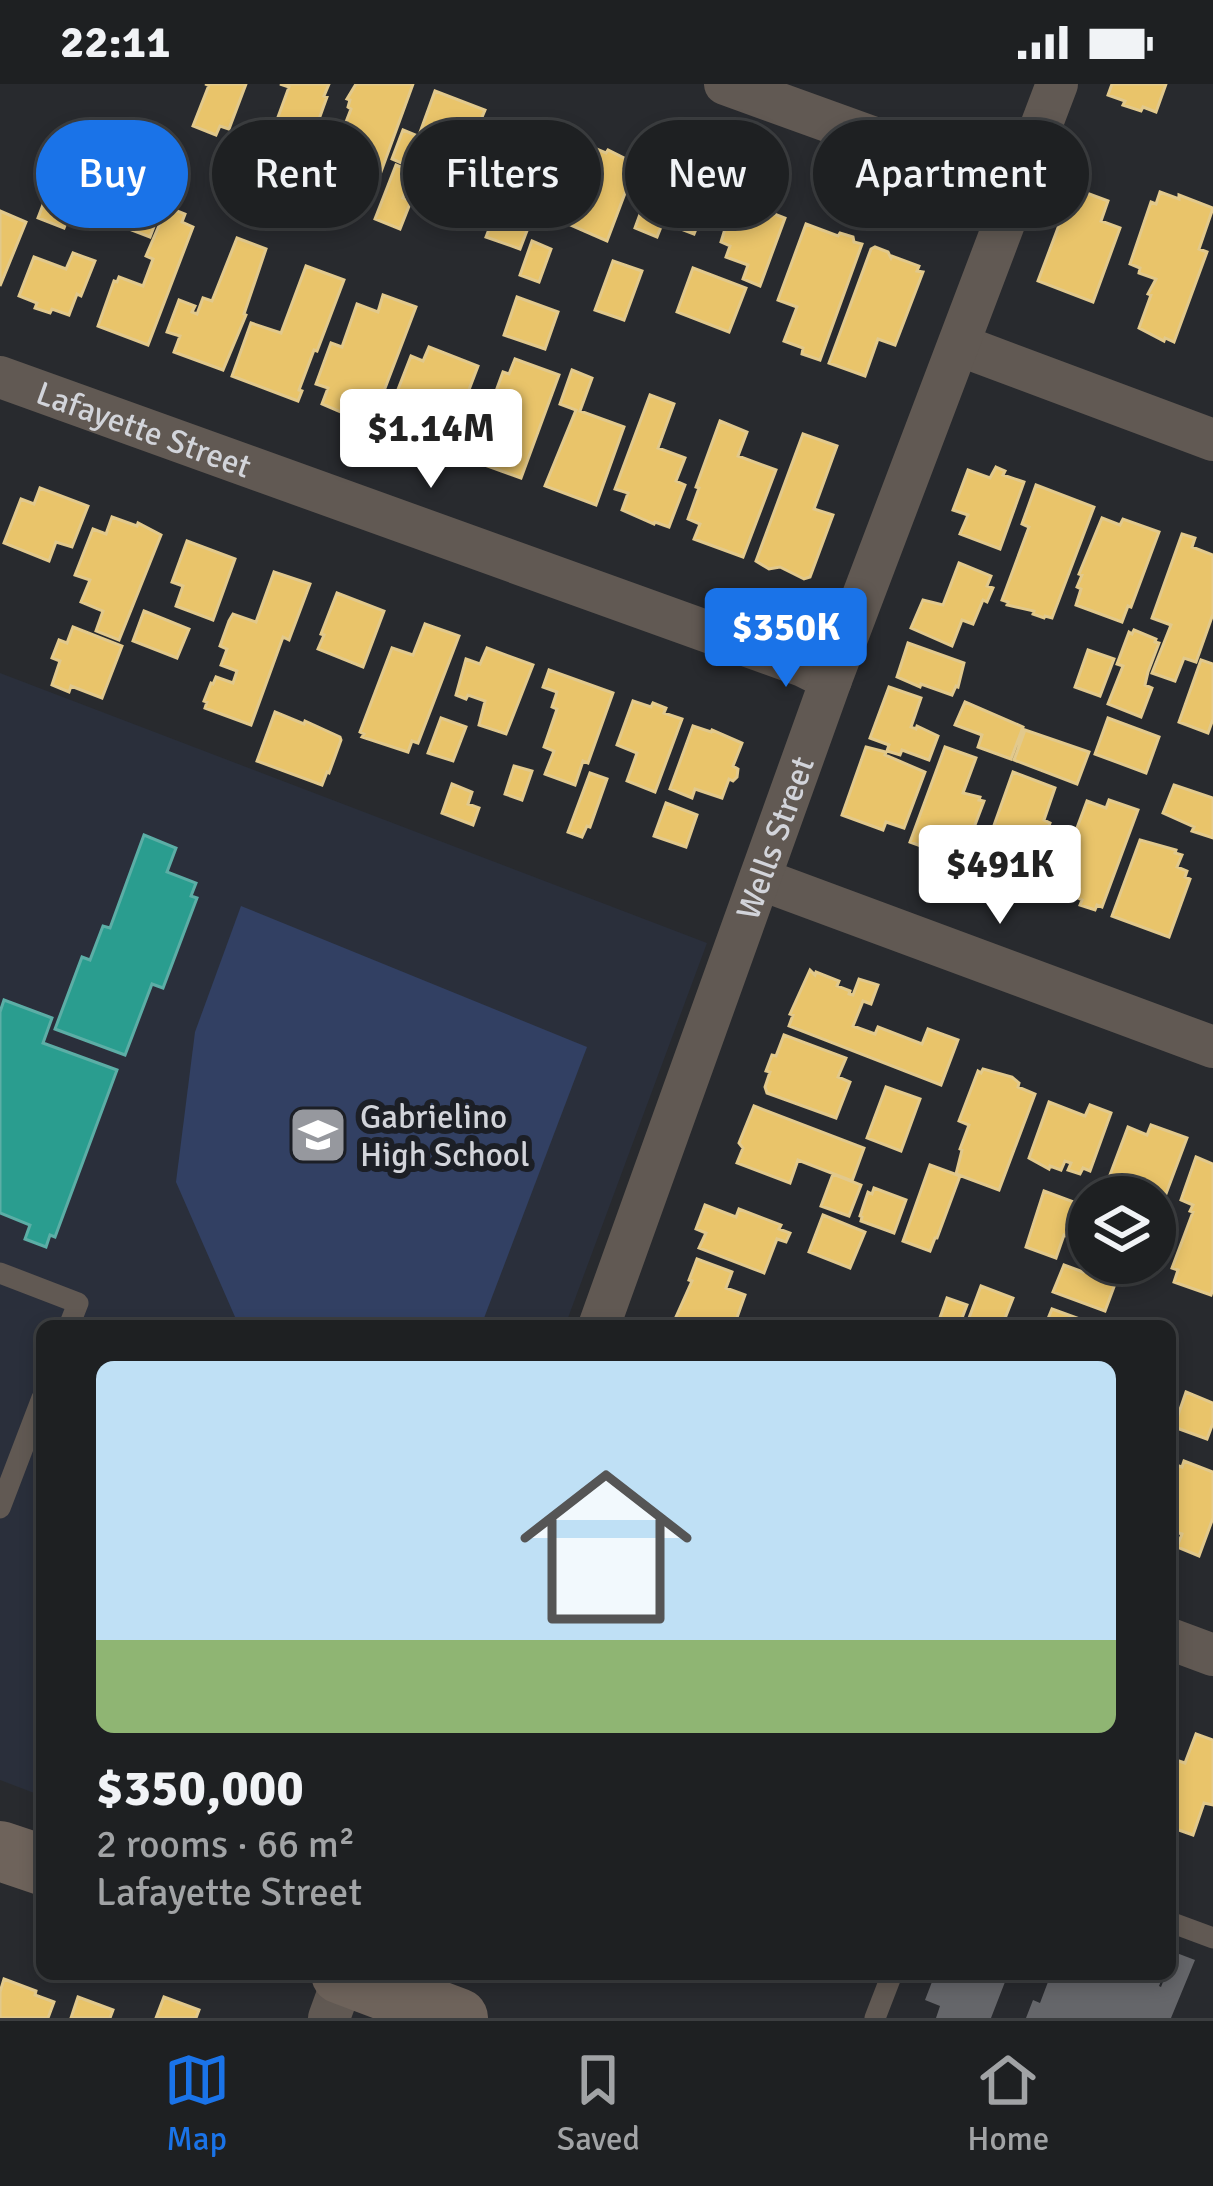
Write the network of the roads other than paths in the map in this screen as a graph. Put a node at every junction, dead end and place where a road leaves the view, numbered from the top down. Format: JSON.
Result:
{"nodes":[{"id":1,"x":725,"y":84,"type":"edge"},
{"id":2,"x":1057,"y":84,"type":"edge"},
{"id":3,"x":825,"y":120,"type":"edge"},
{"id":4,"x":1043,"y":120,"type":"edge"},
{"id":5,"x":1002,"y":228,"type":"edge"},
{"id":6,"x":959,"y":344,"type":"junction"},
{"id":7,"x":0,"y":377,"type":"edge"},
{"id":8,"x":1213,"y":440,"type":"edge"},
{"id":9,"x":831,"y":680,"type":"junction"},
{"id":10,"x":760,"y":879,"type":"junction"},
{"id":11,"x":1213,"y":1047,"type":"edge"},
{"id":12,"x":0,"y":1273,"type":"edge"},
{"id":13,"x":71,"y":1320,"type":"edge"},
{"id":14,"x":601,"y":1320,"type":"edge"},
{"id":15,"x":36,"y":1414,"type":"edge"},
{"id":16,"x":0,"y":1508,"type":"edge"},
{"id":17,"x":1176,"y":1641,"type":"edge"},
{"id":18,"x":1213,"y":1655,"type":"edge"},
{"id":19,"x":0,"y":1850,"type":"edge"},
{"id":20,"x":36,"y":1863,"type":"edge"},
{"id":21,"x":1176,"y":1924,"type":"edge"},
{"id":22,"x":1213,"y":1938,"type":"edge"},
{"id":23,"x":342,"y":1980,"type":"edge"},
{"id":24,"x":360,"y":1980,"type":"edge"},
{"id":25,"x":890,"y":1980,"type":"edge"},
{"id":26,"x":329,"y":2018,"type":"edge"},
{"id":27,"x":458,"y":2018,"type":"edge"},
{"id":28,"x":875,"y":2018,"type":"edge"}],
"edges":[{"from":1,"to":3,"type":"street"},
{"from":2,"to":4,"type":"street","name":"Wells Street"},
{"from":5,"to":6,"type":"street","name":"Wells Street"},
{"from":6,"to":8,"type":"street"},
{"from":6,"to":9,"type":"street","name":"Wells Street"},
{"from":7,"to":9,"type":"street","name":"Lafayette Street"},
{"from":9,"to":10,"type":"street","name":"Wells Street"},
{"from":10,"to":11,"type":"street"},
{"from":10,"to":14,"type":"street","name":"Wells Street"},
{"from":12,"to":13,"type":"lane"},
{"from":15,"to":16,"type":"lane"},
{"from":17,"to":18,"type":"street"},
{"from":19,"to":20,"type":"main road"},
{"from":21,"to":22,"type":"lane"},
{"from":23,"to":26,"type":"street"},
{"from":24,"to":27,"type":"main road"},
{"from":25,"to":28,"type":"lane"}]}
